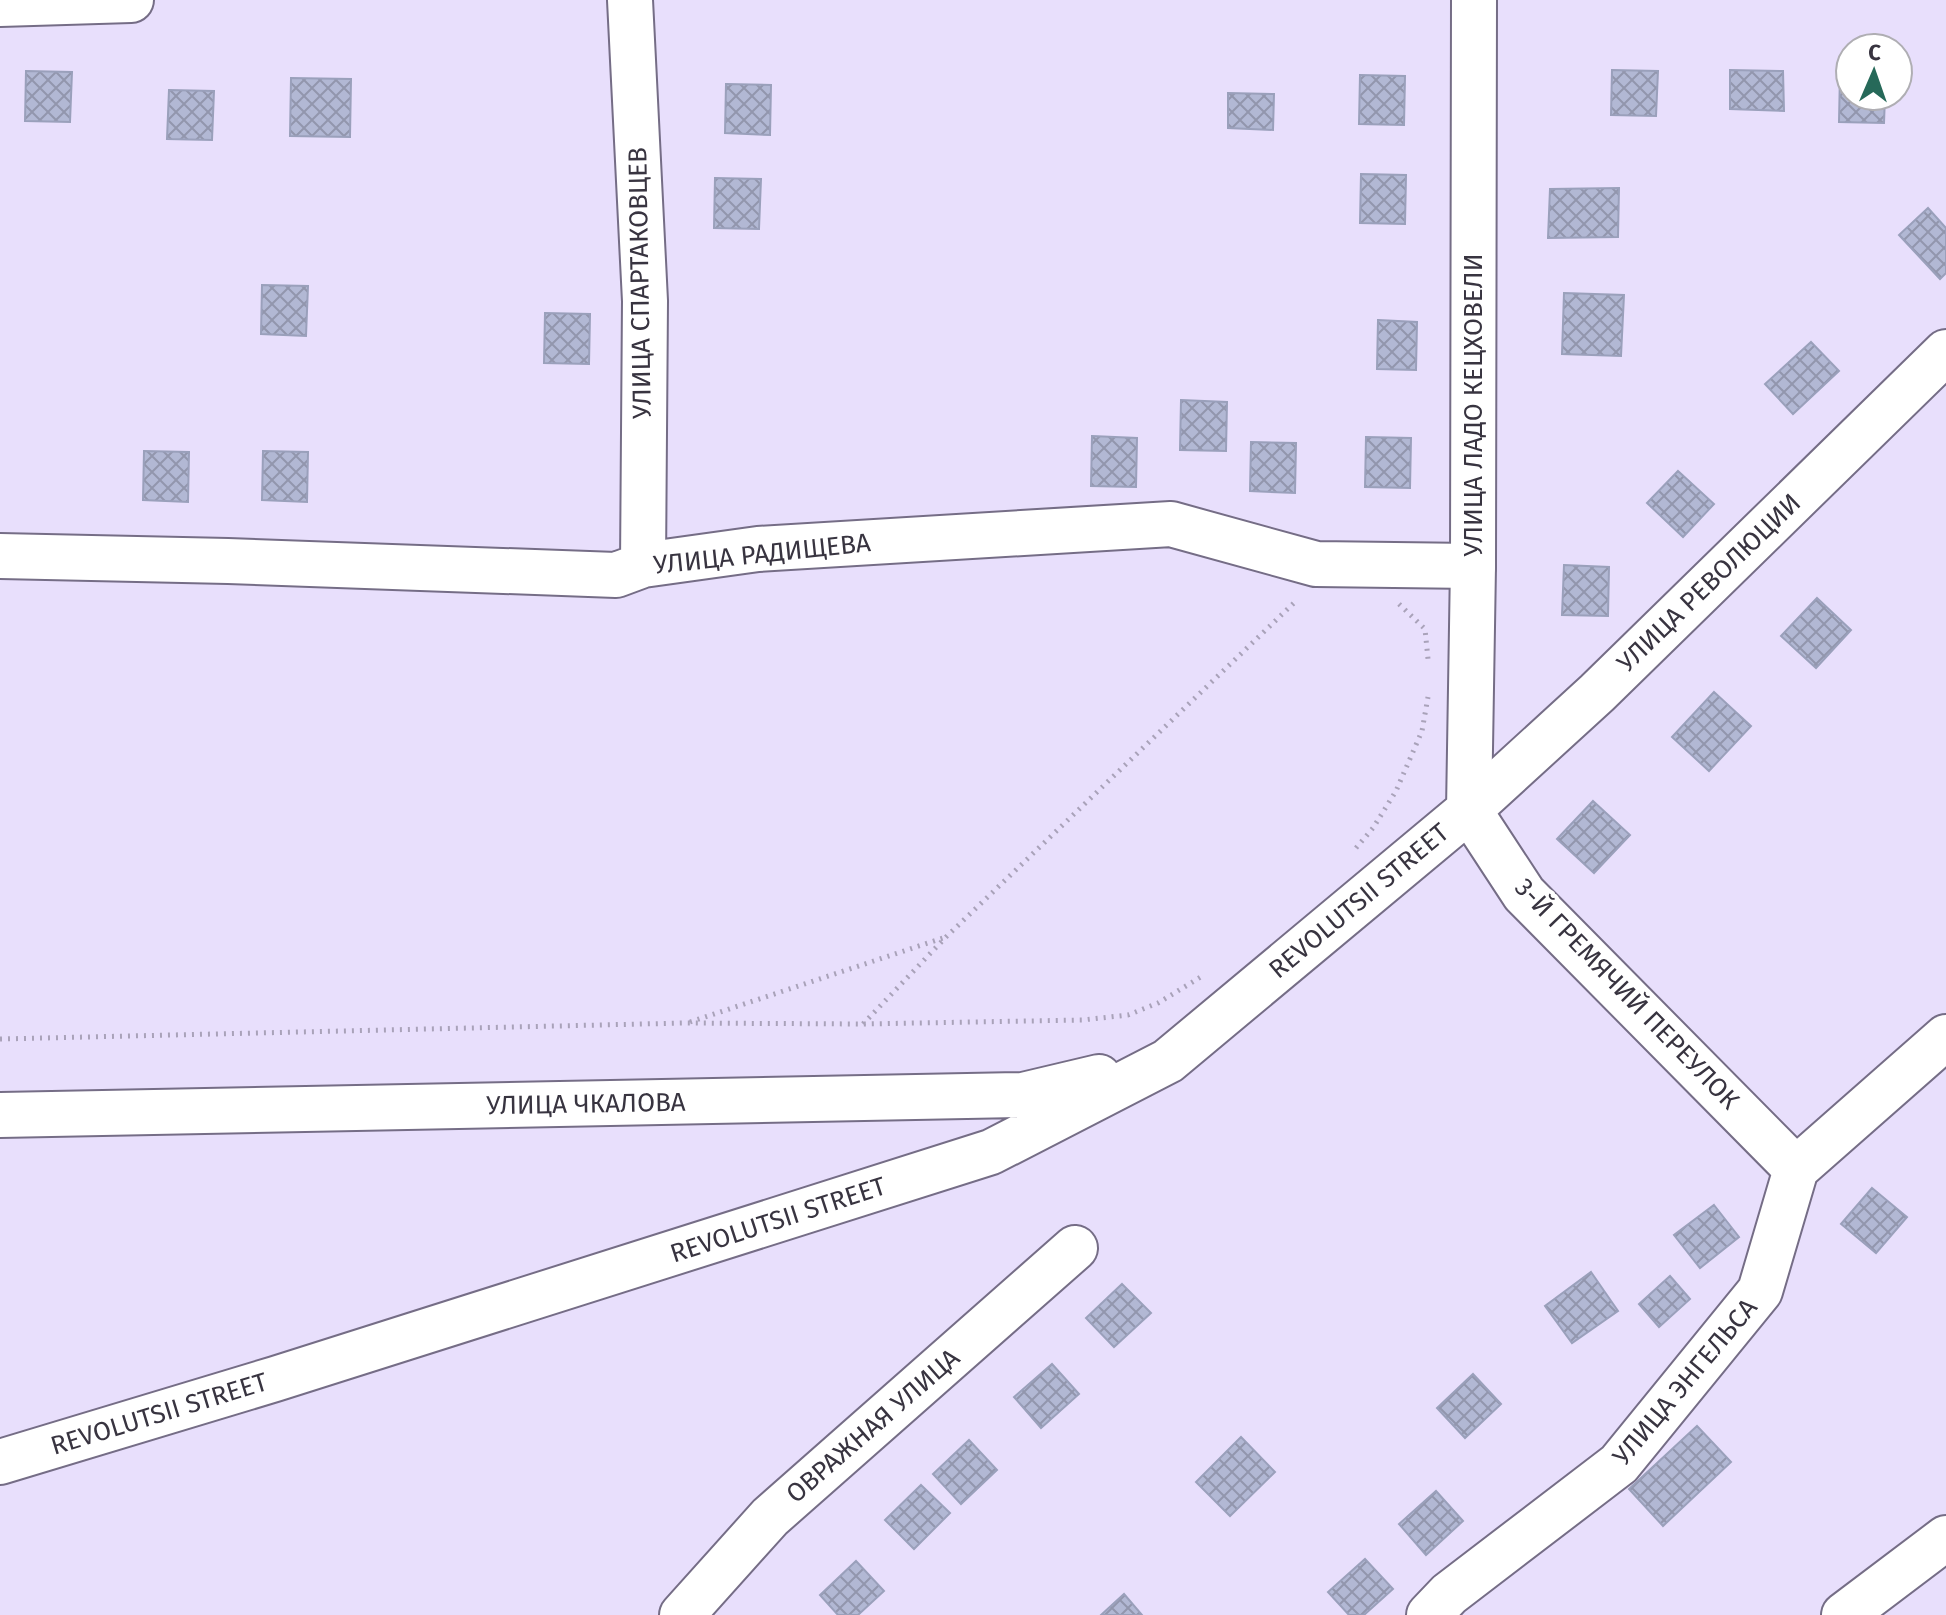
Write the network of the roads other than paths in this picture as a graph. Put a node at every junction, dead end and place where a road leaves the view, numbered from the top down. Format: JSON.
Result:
{"nodes":[{"id":1,"x":131,"y":0,"type":"edge"},
{"id":2,"x":630,"y":0,"type":"edge"},
{"id":3,"x":1474,"y":0,"type":"edge"},
{"id":4,"x":0,"y":4,"type":"edge"},
{"id":5,"x":1946,"y":352,"type":"edge"},
{"id":6,"x":0,"y":556,"type":"edge"},
{"id":7,"x":643,"y":565,"type":"junction"},
{"id":8,"x":1473,"y":566,"type":"junction"},
{"id":9,"x":1469,"y":810,"type":"junction"},
{"id":10,"x":1946,"y":1037,"type":"edge"},
{"id":11,"x":1168,"y":1061,"type":"junction"},
{"id":12,"x":0,"y":1115,"type":"edge"},
{"id":13,"x":1796,"y":1169,"type":"junction"},
{"id":14,"x":1075,"y":1248,"type":"dead end"},
{"id":15,"x":0,"y":1462,"type":"edge"},
{"id":16,"x":1946,"y":1538,"type":"edge"},
{"id":17,"x":682,"y":1615,"type":"edge"},
{"id":18,"x":1429,"y":1615,"type":"edge"},
{"id":19,"x":1844,"y":1615,"type":"edge"}],
"edges":[{"from":1,"to":4,"type":"street"},
{"from":2,"to":7,"type":"street","name":"УЛИЦА СПАРТАКОВЦЕВ"},
{"from":3,"to":8,"type":"street","name":"УЛИЦА ЛАДО КЕЦХОВЕЛИ"},
{"from":5,"to":9,"type":"street","name":"УЛИЦА РЕВОЛЮЦИИ"},
{"from":6,"to":7,"type":"street","name":"УЛИЦА РАДИЩЕВА"},
{"from":7,"to":8,"type":"street","name":"УЛИЦА РАДИЩЕВА"},
{"from":8,"to":9,"type":"street","name":"УЛИЦА ЛАДО КЕЦХОВЕЛИ"},
{"from":9,"to":11,"type":"street","name":"REVOLUTSII STREET"},
{"from":9,"to":13,"type":"street","name":"3-Й ГРЕМЯЧИЙ ПЕРЕУЛОК"},
{"from":10,"to":13,"type":"street"},
{"from":11,"to":12,"type":"street","name":"УЛИЦА ЧКАЛОВА"},
{"from":11,"to":15,"type":"street","name":"REVOLUTSII STREET"},
{"from":13,"to":18,"type":"street","name":"УЛИЦА ЭНГЕЛЬСА"},
{"from":14,"to":17,"type":"street","name":"ОВРАЖНАЯ УЛИЦА"},
{"from":16,"to":19,"type":"street"}]}
